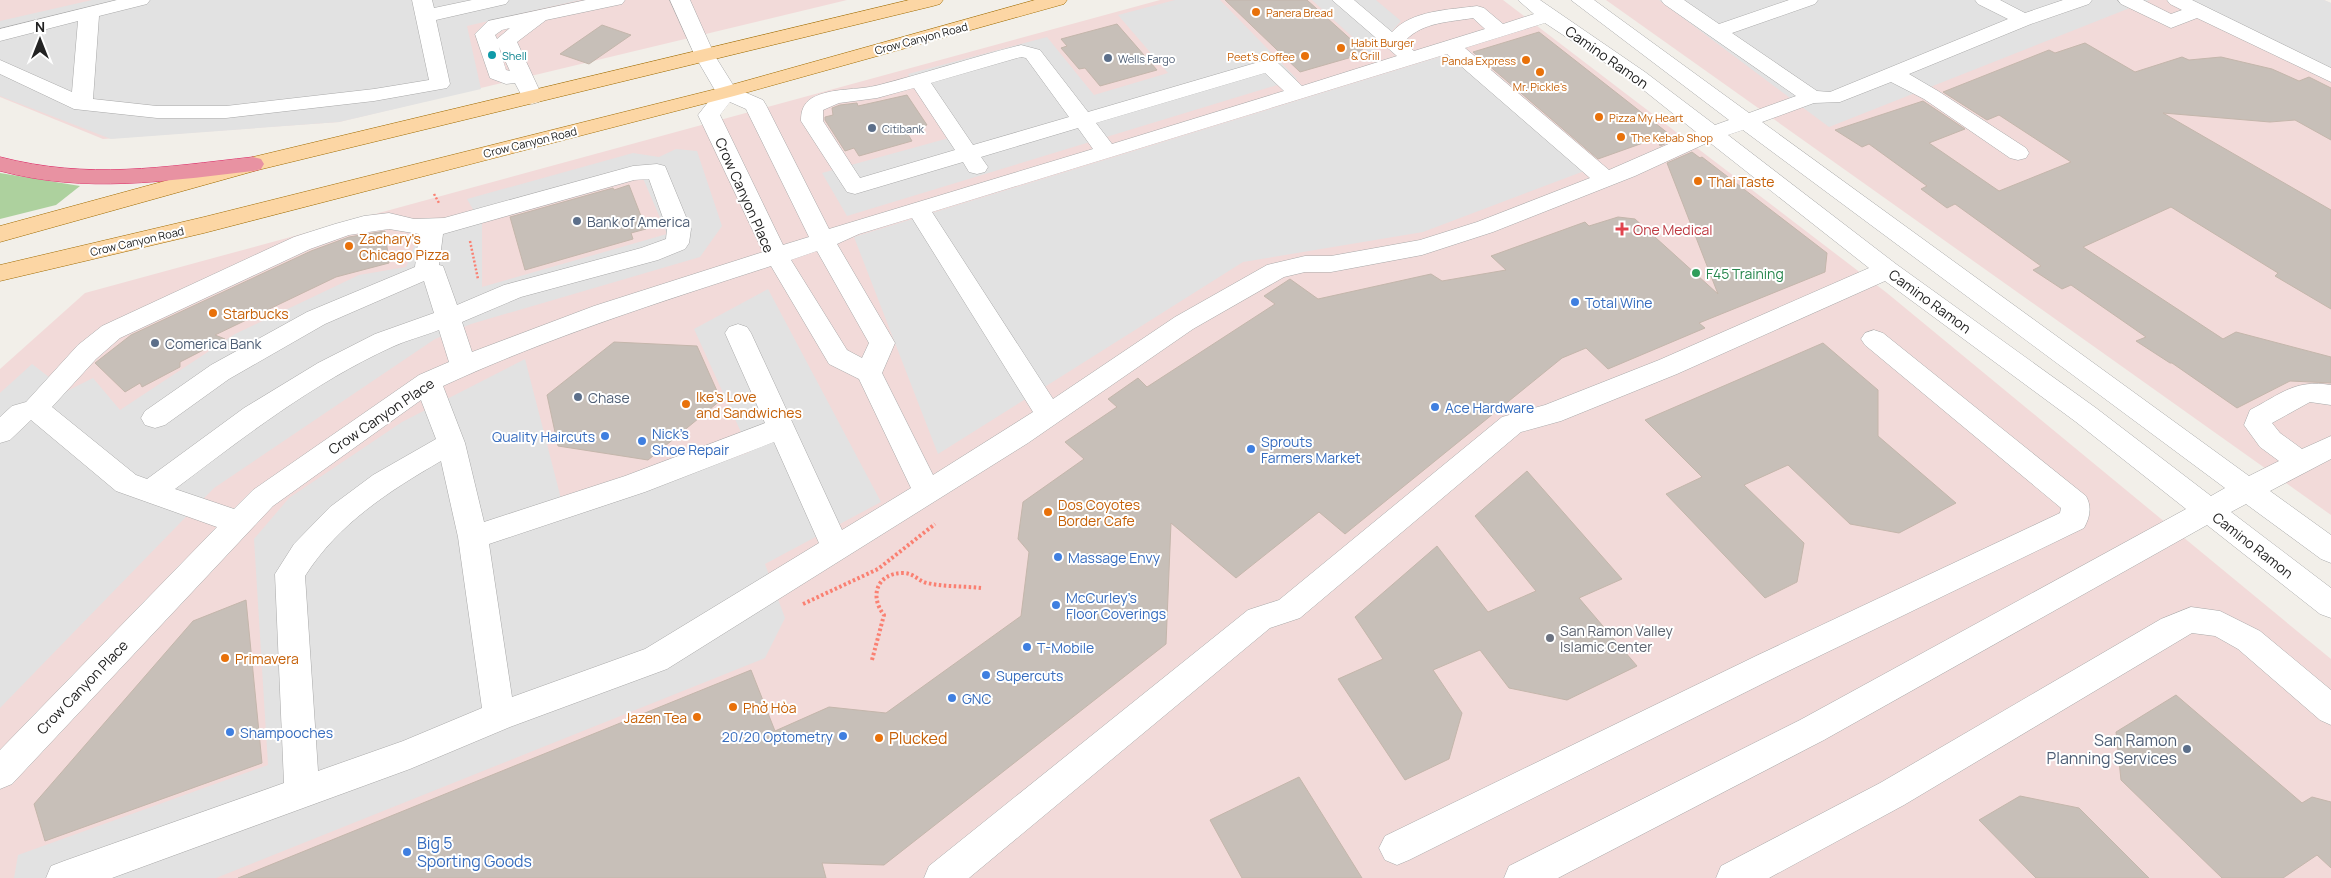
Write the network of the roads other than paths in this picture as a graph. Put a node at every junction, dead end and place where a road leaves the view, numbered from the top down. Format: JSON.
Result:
{"nodes":[{"id":1,"x":140,"y":0,"type":"edge"},
{"id":2,"x":499,"y":0,"type":"edge"},
{"id":3,"x":614,"y":0,"type":"edge"},
{"id":4,"x":680,"y":0,"type":"edge"},
{"id":5,"x":933,"y":0,"type":"edge"},
{"id":6,"x":1057,"y":0,"type":"edge"},
{"id":7,"x":1342,"y":0,"type":"edge"},
{"id":8,"x":1446,"y":0,"type":"edge"},
{"id":9,"x":1528,"y":0,"type":"edge"},
{"id":10,"x":1581,"y":0,"type":"edge"},
{"id":11,"x":1671,"y":0,"type":"edge"},
{"id":12,"x":1808,"y":0,"type":"edge"},
{"id":13,"x":1985,"y":0,"type":"edge"},
{"id":14,"x":2082,"y":0,"type":"edge"},
{"id":15,"x":2128,"y":0,"type":"edge"},
{"id":16,"x":2177,"y":0,"type":"edge"},
{"id":17,"x":1476,"y":6,"type":"edge"},
{"id":18,"x":423,"y":8,"type":"edge"},
{"id":19,"x":2198,"y":10,"type":"junction"},
{"id":20,"x":89,"y":12,"type":"junction"},
{"id":21,"x":1548,"y":16,"type":"junction"},
{"id":22,"x":2024,"y":20,"type":"junction"},
{"id":23,"x":1500,"y":31,"type":"junction"},
{"id":24,"x":1717,"y":32,"type":"junction"},
{"id":25,"x":0,"y":35,"type":"edge"},
{"id":26,"x":1396,"y":45,"type":"junction"},
{"id":27,"x":1451,"y":47,"type":"junction"},
{"id":28,"x":705,"y":56,"type":"junction"},
{"id":29,"x":1412,"y":59,"type":"junction"},
{"id":30,"x":0,"y":66,"type":"edge"},
{"id":31,"x":1893,"y":74,"type":"junction"},
{"id":32,"x":2331,"y":76,"type":"edge"},
{"id":33,"x":918,"y":79,"type":"junction"},
{"id":34,"x":726,"y":92,"type":"junction"},
{"id":35,"x":1298,"y":94,"type":"junction"},
{"id":36,"x":1812,"y":97,"type":"junction"},
{"id":37,"x":532,"y":98,"type":"junction"},
{"id":38,"x":82,"y":104,"type":"junction"},
{"id":39,"x":1083,"y":120,"type":"junction"},
{"id":40,"x":1747,"y":121,"type":"junction"},
{"id":41,"x":1710,"y":134,"type":"junction"},
{"id":42,"x":1107,"y":152,"type":"junction"},
{"id":43,"x":2018,"y":153,"type":"dead end"},
{"id":44,"x":968,"y":154,"type":"junction"},
{"id":45,"x":0,"y":164,"type":"edge"},
{"id":46,"x":253,"y":164,"type":"junction"},
{"id":47,"x":1605,"y":180,"type":"junction"},
{"id":48,"x":990,"y":187,"type":"junction"},
{"id":49,"x":918,"y":209,"type":"junction"},
{"id":50,"x":432,"y":228,"type":"junction"},
{"id":51,"x":0,"y":234,"type":"edge"},
{"id":52,"x":823,"y":240,"type":"junction"},
{"id":53,"x":776,"y":255,"type":"junction"},
{"id":54,"x":1887,"y":270,"type":"junction"},
{"id":55,"x":0,"y":273,"type":"edge"},
{"id":56,"x":426,"y":273,"type":"junction"},
{"id":57,"x":448,"y":318,"type":"junction"},
{"id":58,"x":738,"y":334,"type":"dead end"},
{"id":59,"x":1874,"y":339,"type":"dead end"},
{"id":60,"x":463,"y":366,"type":"junction"},
{"id":61,"x":869,"y":373,"type":"junction"},
{"id":62,"x":428,"y":382,"type":"junction"},
{"id":63,"x":2331,"y":395,"type":"edge"},
{"id":64,"x":35,"y":409,"type":"junction"},
{"id":65,"x":1049,"y":415,"type":"junction"},
{"id":66,"x":155,"y":418,"type":"dead end"},
{"id":67,"x":781,"y":428,"type":"junction"},
{"id":68,"x":0,"y":433,"type":"edge"},
{"id":69,"x":451,"y":443,"type":"junction"},
{"id":70,"x":2331,"y":446,"type":"edge"},
{"id":71,"x":2299,"y":461,"type":"junction"},
{"id":72,"x":2247,"y":490,"type":"junction"},
{"id":73,"x":150,"y":492,"type":"junction"},
{"id":74,"x":926,"y":492,"type":"junction"},
{"id":75,"x":2208,"y":510,"type":"junction"},
{"id":76,"x":240,"y":523,"type":"junction"},
{"id":77,"x":473,"y":537,"type":"junction"},
{"id":78,"x":836,"y":548,"type":"junction"},
{"id":79,"x":2331,"y":551,"type":"edge"},
{"id":80,"x":2331,"y":604,"type":"edge"},
{"id":81,"x":2331,"y":710,"type":"edge"},
{"id":82,"x":499,"y":716,"type":"junction"},
{"id":83,"x":0,"y":773,"type":"edge"},
{"id":84,"x":302,"y":794,"type":"junction"},
{"id":85,"x":1397,"y":848,"type":"dead end"},
{"id":86,"x":64,"y":878,"type":"edge"},
{"id":87,"x":942,"y":878,"type":"edge"},
{"id":88,"x":1522,"y":878,"type":"edge"},
{"id":89,"x":1734,"y":878,"type":"edge"}],
"edges":[{"from":1,"to":20,"type":"street"},
{"from":2,"to":18,"type":"street"},
{"from":3,"to":37,"type":"street"},
{"from":4,"to":28,"type":"street"},
{"from":5,"to":28,"type":"main road"},
{"from":6,"to":34,"type":"main road","name":"Crow Canyon Road"},
{"from":7,"to":26,"type":"street"},
{"from":8,"to":26,"type":"street"},
{"from":9,"to":21,"type":"street","name":"Camino Ramon"},
{"from":10,"to":40,"type":"street"},
{"from":11,"to":24,"type":"street"},
{"from":12,"to":24,"type":"street"},
{"from":13,"to":22,"type":"street"},
{"from":14,"to":22,"type":"street"},
{"from":15,"to":19,"type":"street"},
{"from":16,"to":19,"type":"street"},
{"from":17,"to":23,"type":"street"},
{"from":17,"to":26,"type":"street"},
{"from":18,"to":38,"type":"street"},
{"from":19,"to":32,"type":"street"},
{"from":20,"to":25,"type":"street"},
{"from":20,"to":38,"type":"street"},
{"from":21,"to":23,"type":"street"},
{"from":21,"to":41,"type":"street","name":"Camino Ramon"},
{"from":22,"to":31,"type":"street"},
{"from":23,"to":27,"type":"street"},
{"from":24,"to":36,"type":"street"},
{"from":26,"to":29,"type":"street"},
{"from":27,"to":29,"type":"street"},
{"from":27,"to":47,"type":"street"},
{"from":28,"to":34,"type":"street"},
{"from":28,"to":37,"type":"main road"},
{"from":29,"to":35,"type":"street"},
{"from":30,"to":38,"type":"street"},
{"from":31,"to":36,"type":"street"},
{"from":31,"to":43,"type":"street"},
{"from":33,"to":39,"type":"street"},
{"from":33,"to":44,"type":"street"},
{"from":33,"to":44,"type":"street"},
{"from":34,"to":52,"type":"street"},
{"from":34,"to":53,"type":"street","name":"Crow Canyon Place"},
{"from":34,"to":55,"type":"main road","name":"Crow Canyon Road"},
{"from":35,"to":39,"type":"street"},
{"from":35,"to":42,"type":"street"},
{"from":36,"to":40,"type":"street"},
{"from":37,"to":46,"type":"main road"},
{"from":39,"to":42,"type":"street"},
{"from":39,"to":44,"type":"street"},
{"from":40,"to":41,"type":"street"},
{"from":40,"to":72,"type":"street"},
{"from":41,"to":47,"type":"street"},
{"from":41,"to":54,"type":"street","name":"Camino Ramon"},
{"from":42,"to":48,"type":"street"},
{"from":44,"to":48,"type":"street"},
{"from":45,"to":46,"type":"highway"},
{"from":46,"to":51,"type":"main road"},
{"from":47,"to":65,"type":"street"},
{"from":48,"to":49,"type":"street"},
{"from":49,"to":52,"type":"street"},
{"from":49,"to":65,"type":"street"},
{"from":50,"to":56,"type":"street"},
{"from":50,"to":57,"type":"street"},
{"from":50,"to":64,"type":"street"},
{"from":52,"to":53,"type":"street"},
{"from":52,"to":61,"type":"street"},
{"from":53,"to":60,"type":"street","name":"Crow Canyon Place"},
{"from":53,"to":61,"type":"street"},
{"from":54,"to":75,"type":"street","name":"Camino Ramon"},
{"from":54,"to":87,"type":"street"},
{"from":56,"to":57,"type":"street"},
{"from":56,"to":66,"type":"street"},
{"from":57,"to":60,"type":"street"},
{"from":57,"to":73,"type":"street"},
{"from":58,"to":67,"type":"street"},
{"from":59,"to":85,"type":"street"},
{"from":60,"to":62,"type":"street","name":"Crow Canyon Place"},
{"from":61,"to":74,"type":"street"},
{"from":62,"to":69,"type":"street"},
{"from":62,"to":76,"type":"street","name":"Crow Canyon Place"},
{"from":63,"to":71,"type":"street"},
{"from":64,"to":68,"type":"street"},
{"from":64,"to":73,"type":"street"},
{"from":65,"to":74,"type":"street"},
{"from":67,"to":77,"type":"street"},
{"from":67,"to":78,"type":"street"},
{"from":69,"to":77,"type":"street"},
{"from":69,"to":84,"type":"street"},
{"from":70,"to":71,"type":"street"},
{"from":71,"to":72,"type":"street"},
{"from":72,"to":75,"type":"street"},
{"from":72,"to":79,"type":"street"},
{"from":73,"to":76,"type":"street"},
{"from":74,"to":78,"type":"street"},
{"from":75,"to":80,"type":"street","name":"Camino Ramon"},
{"from":75,"to":88,"type":"street"},
{"from":76,"to":83,"type":"street","name":"Crow Canyon Place"},
{"from":77,"to":82,"type":"street"},
{"from":78,"to":82,"type":"street"},
{"from":81,"to":89,"type":"street"},
{"from":82,"to":84,"type":"street"},
{"from":84,"to":86,"type":"street"}]}
